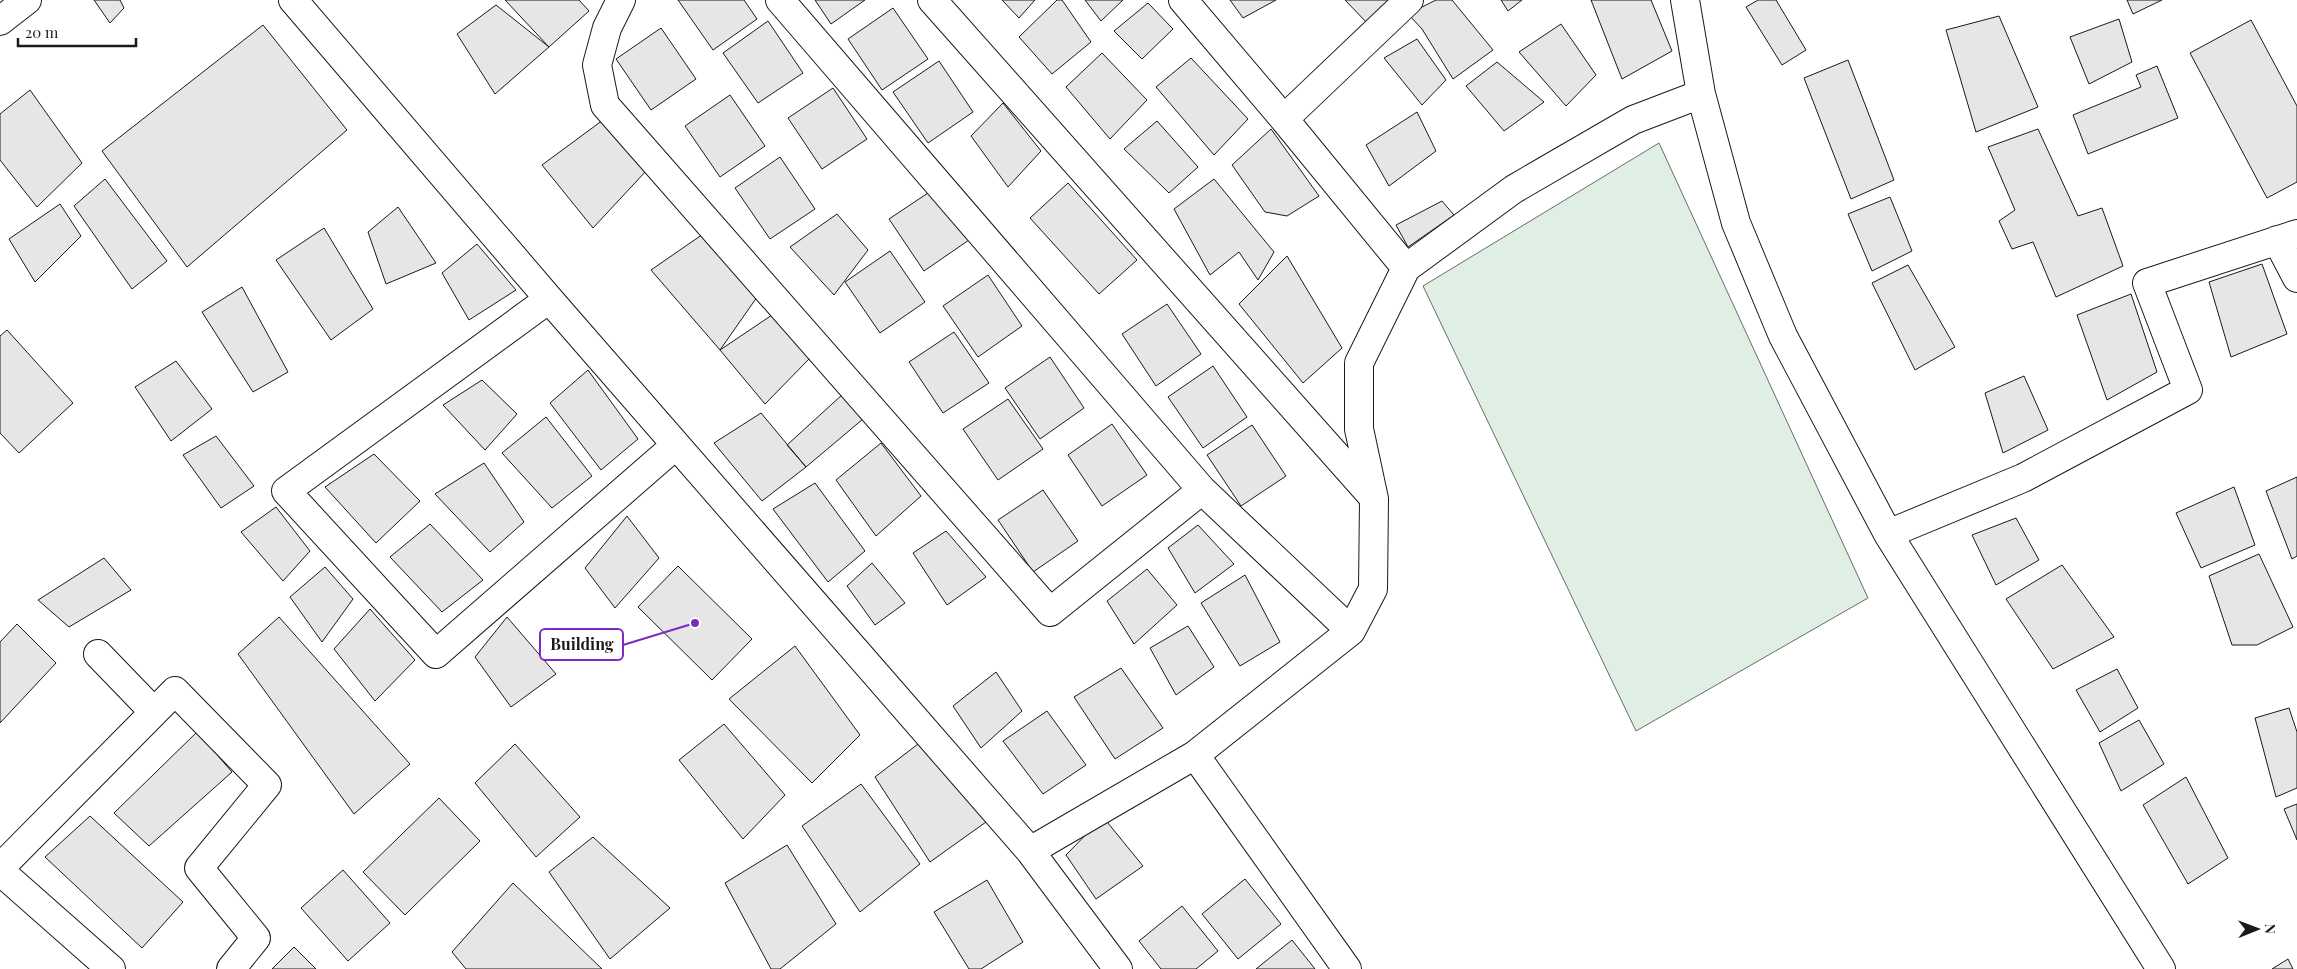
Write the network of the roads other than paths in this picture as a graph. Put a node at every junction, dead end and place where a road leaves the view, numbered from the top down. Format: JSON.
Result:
{"nodes":[{"id":1,"x":28,"y":0,"type":"edge"},
{"id":2,"x":293,"y":0,"type":"edge"},
{"id":3,"x":621,"y":0,"type":"edge"},
{"id":4,"x":780,"y":0,"type":"edge"},
{"id":5,"x":932,"y":0,"type":"edge"},
{"id":6,"x":1183,"y":0,"type":"edge"},
{"id":7,"x":1409,"y":0,"type":"edge"},
{"id":8,"x":1685,"y":0,"type":"edge"},
{"id":9,"x":0,"y":20,"type":"edge"},
{"id":10,"x":1702,"y":94,"type":"junction"},
{"id":11,"x":1284,"y":119,"type":"junction"},
{"id":12,"x":2287,"y":237,"type":"edge"},
{"id":13,"x":1406,"y":268,"type":"junction"},
{"id":14,"x":2297,"y":278,"type":"edge"},
{"id":15,"x":549,"y":299,"type":"junction"},
{"id":16,"x":676,"y":445,"type":"junction"},
{"id":17,"x":1202,"y":490,"type":"junction"},
{"id":18,"x":1374,"y":498,"type":"junction"},
{"id":19,"x":1888,"y":534,"type":"junction"},
{"id":20,"x":1351,"y":631,"type":"junction"},
{"id":21,"x":98,"y":654,"type":"dead end"},
{"id":22,"x":154,"y":712,"type":"junction"},
{"id":23,"x":1196,"y":754,"type":"junction"},
{"id":24,"x":1030,"y":850,"type":"junction"},
{"id":25,"x":0,"y":870,"type":"edge"},
{"id":26,"x":111,"y":969,"type":"edge"},
{"id":27,"x":231,"y":969,"type":"edge"},
{"id":28,"x":1118,"y":969,"type":"edge"},
{"id":29,"x":1347,"y":969,"type":"edge"},
{"id":30,"x":2161,"y":969,"type":"edge"}],
"edges":[{"from":1,"to":9,"type":"street"},
{"from":2,"to":15,"type":"street"},
{"from":3,"to":17,"type":"street"},
{"from":4,"to":17,"type":"street"},
{"from":5,"to":18,"type":"street"},
{"from":6,"to":11,"type":"street"},
{"from":7,"to":11,"type":"street"},
{"from":8,"to":10,"type":"street"},
{"from":10,"to":13,"type":"street"},
{"from":10,"to":19,"type":"street"},
{"from":11,"to":13,"type":"street"},
{"from":12,"to":14,"type":"street"},
{"from":12,"to":19,"type":"street"},
{"from":13,"to":18,"type":"street"},
{"from":15,"to":16,"type":"street"},
{"from":15,"to":16,"type":"street"},
{"from":16,"to":24,"type":"street"},
{"from":17,"to":20,"type":"street"},
{"from":18,"to":20,"type":"street"},
{"from":19,"to":30,"type":"street"},
{"from":20,"to":23,"type":"street"},
{"from":21,"to":22,"type":"street"},
{"from":22,"to":25,"type":"street"},
{"from":22,"to":27,"type":"street"},
{"from":23,"to":24,"type":"street"},
{"from":23,"to":29,"type":"street"},
{"from":24,"to":28,"type":"street"},
{"from":25,"to":26,"type":"street"}]}
